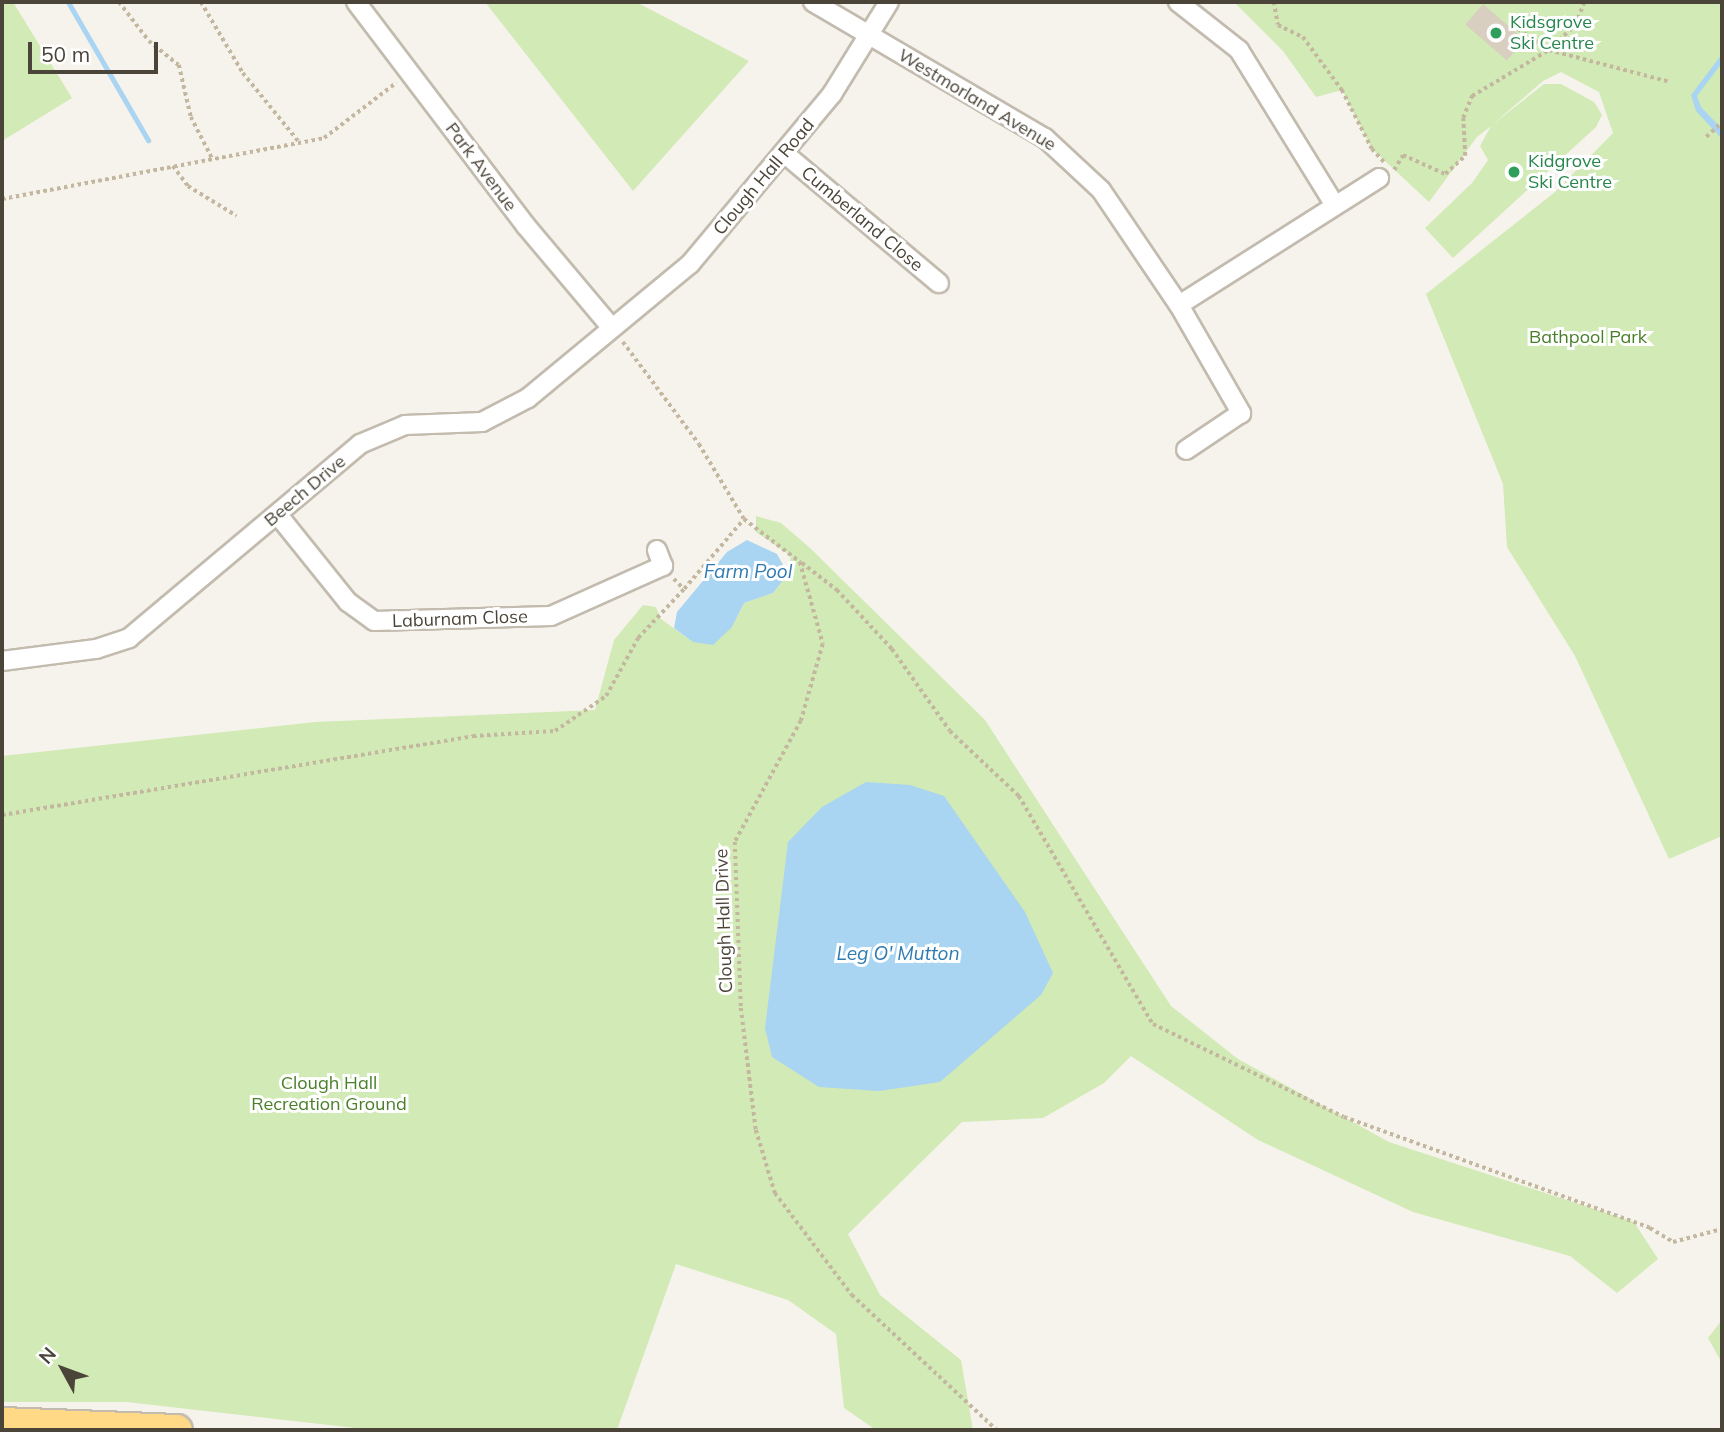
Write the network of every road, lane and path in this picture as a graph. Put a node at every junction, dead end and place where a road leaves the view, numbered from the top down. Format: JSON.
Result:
{"nodes":[{"id":1,"x":119,"y":2,"type":"edge"},
{"id":2,"x":201,"y":2,"type":"edge"},
{"id":3,"x":356,"y":2,"type":"edge"},
{"id":4,"x":813,"y":2,"type":"edge"},
{"id":5,"x":889,"y":2,"type":"edge"},
{"id":6,"x":1178,"y":2,"type":"edge"},
{"id":7,"x":1274,"y":2,"type":"edge"},
{"id":8,"x":1584,"y":3,"type":"edge"},
{"id":9,"x":1518,"y":29,"type":"dead end"},
{"id":10,"x":870,"y":36,"type":"junction"},
{"id":11,"x":1549,"y":50,"type":"junction"},
{"id":12,"x":409,"y":73,"type":"junction"},
{"id":13,"x":1670,"y":82,"type":"dead end"},
{"id":14,"x":1722,"y":122,"type":"edge"},
{"id":15,"x":1706,"y":137,"type":"dead end"},
{"id":16,"x":299,"y":142,"type":"junction"},
{"id":17,"x":785,"y":154,"type":"junction"},
{"id":18,"x":212,"y":158,"type":"junction"},
{"id":19,"x":173,"y":166,"type":"junction"},
{"id":20,"x":1386,"y":174,"type":"junction"},
{"id":21,"x":2,"y":199,"type":"edge"},
{"id":22,"x":1334,"y":204,"type":"junction"},
{"id":23,"x":237,"y":216,"type":"dead end"},
{"id":24,"x":939,"y":284,"type":"dead end"},
{"id":25,"x":1179,"y":305,"type":"junction"},
{"id":26,"x":611,"y":327,"type":"junction"},
{"id":27,"x":1186,"y":450,"type":"dead end"},
{"id":28,"x":278,"y":515,"type":"junction"},
{"id":29,"x":744,"y":519,"type":"junction"},
{"id":30,"x":660,"y":558,"type":"joint"},
{"id":31,"x":800,"y":562,"type":"junction"},
{"id":32,"x":684,"y":589,"type":"junction"},
{"id":33,"x":2,"y":661,"type":"edge"},
{"id":34,"x":2,"y":816,"type":"edge"},
{"id":35,"x":1722,"y":1229,"type":"edge"},
{"id":36,"x":2,"y":1423,"type":"edge"},
{"id":37,"x":177,"y":1430,"type":"edge"},
{"id":38,"x":997,"y":1430,"type":"edge"}],
"edges":[{"from":1,"to":18,"type":"path"},
{"from":2,"to":16,"type":"path"},
{"from":3,"to":12,"type":"street","name":"Park Avenue"},
{"from":4,"to":10,"type":"street","name":"Westmorland Avenue"},
{"from":5,"to":10,"type":"street","name":"Clough Hall Road"},
{"from":6,"to":22,"type":"street"},
{"from":7,"to":20,"type":"path"},
{"from":8,"to":11,"type":"path"},
{"from":9,"to":11,"type":"path"},
{"from":10,"to":17,"type":"street","name":"Clough Hall Road"},
{"from":10,"to":25,"type":"street","name":"Westmorland Avenue"},
{"from":11,"to":13,"type":"path"},
{"from":11,"to":20,"type":"path"},
{"from":12,"to":16,"type":"path"},
{"from":12,"to":26,"type":"street","name":"Park Avenue"},
{"from":14,"to":15,"type":"path"},
{"from":16,"to":18,"type":"path"},
{"from":17,"to":24,"type":"street","name":"Cumberland Close"},
{"from":17,"to":26,"type":"street","name":"Clough Hall Road"},
{"from":18,"to":19,"type":"path"},
{"from":19,"to":21,"type":"path"},
{"from":19,"to":23,"type":"path"},
{"from":20,"to":22,"type":"street"},
{"from":22,"to":25,"type":"street"},
{"from":25,"to":27,"type":"street","name":"Westmorland Avenue"},
{"from":26,"to":28,"type":"street","name":"Beech Drive"},
{"from":26,"to":29,"type":"path"},
{"from":28,"to":30,"type":"street","name":"Laburnam Close"},
{"from":28,"to":33,"type":"street","name":"Beech Drive"},
{"from":29,"to":31,"type":"path"},
{"from":29,"to":32,"type":"path"},
{"from":30,"to":32,"type":"path"},
{"from":31,"to":35,"type":"path"},
{"from":31,"to":38,"type":"path","name":"Clough Hall Drive"},
{"from":32,"to":34,"type":"path"},
{"from":36,"to":37,"type":"highway"}]}
